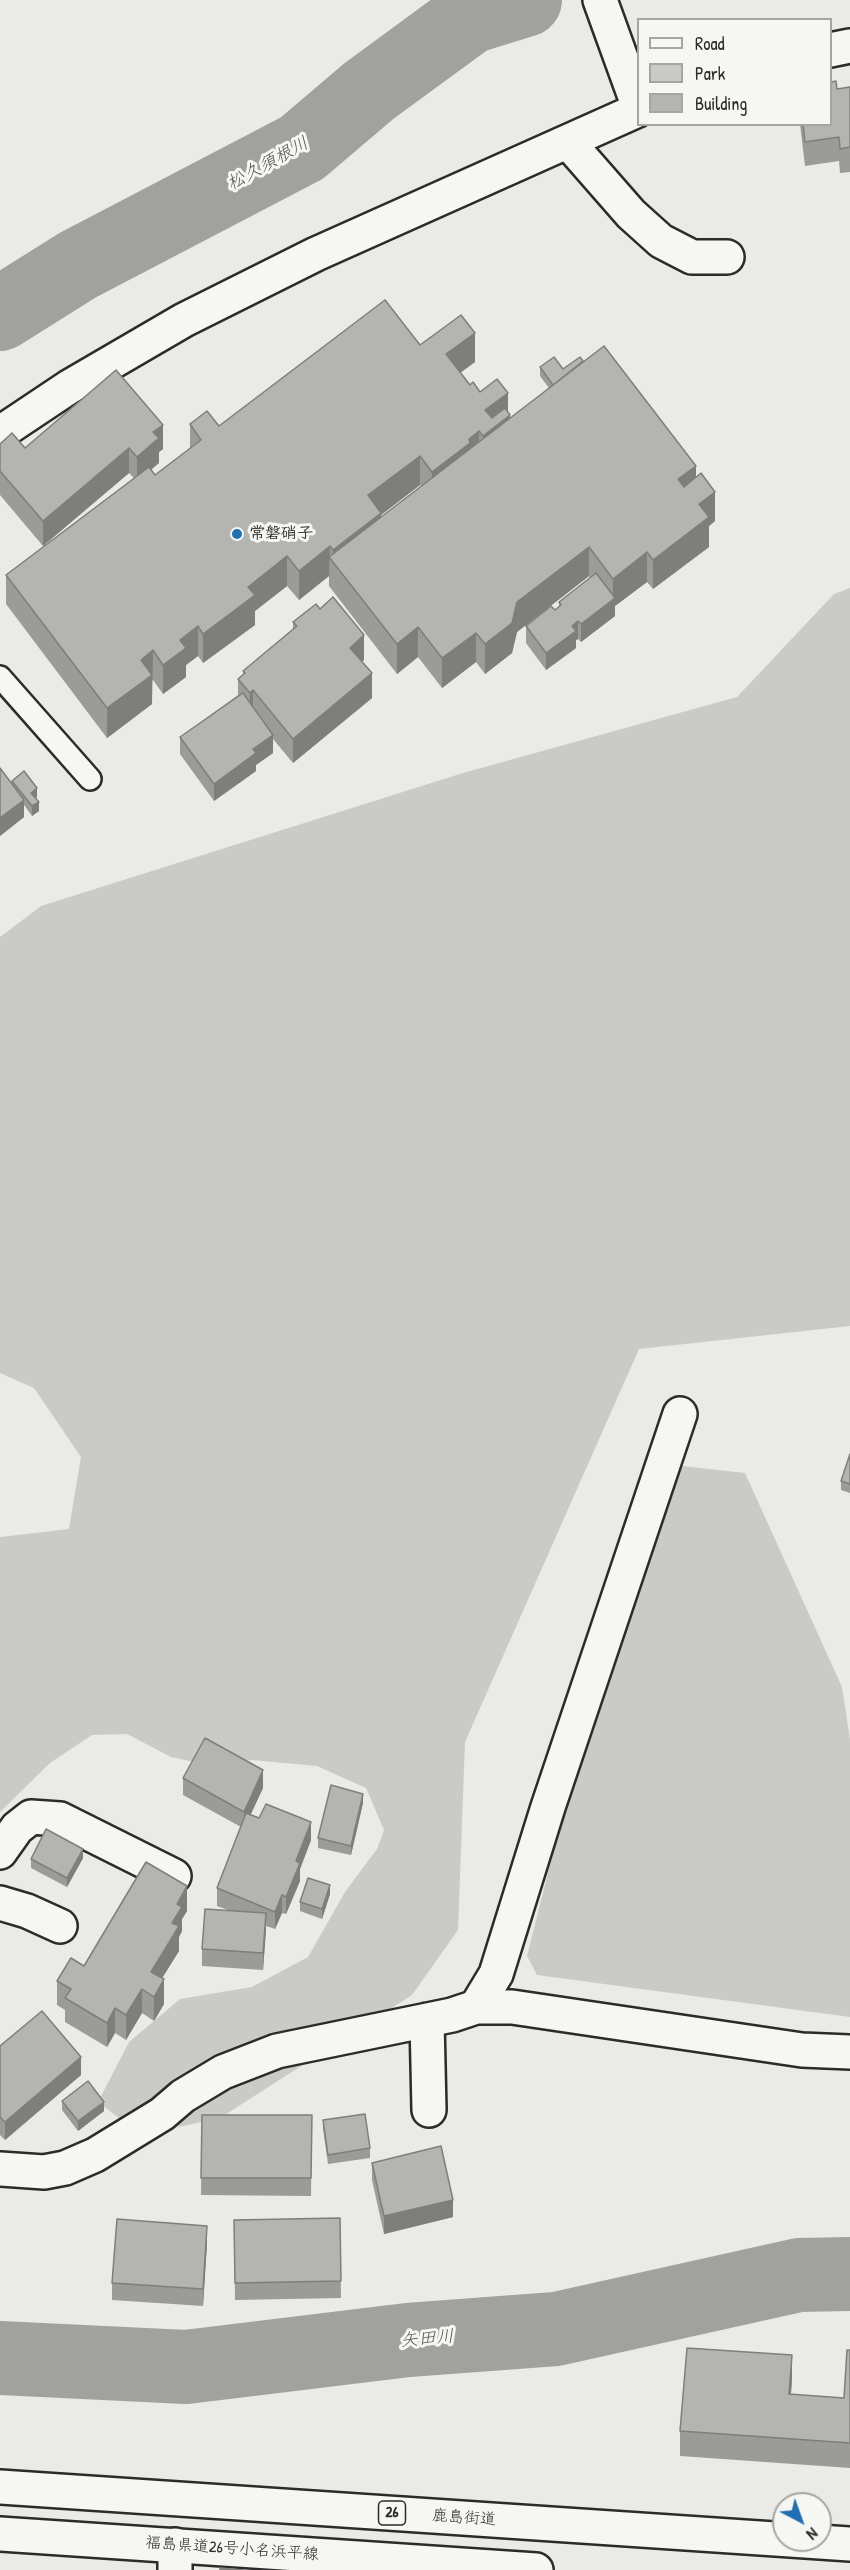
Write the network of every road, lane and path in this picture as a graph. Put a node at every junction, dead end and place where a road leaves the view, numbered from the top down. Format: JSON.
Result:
{"nodes":[{"id":1,"x":600,"y":0,"type":"edge"},
{"id":2,"x":850,"y":46,"type":"edge"},
{"id":3,"x":832,"y":50,"type":"edge"},
{"id":4,"x":637,"y":100,"type":"edge"},
{"id":5,"x":637,"y":111,"type":"edge"},
{"id":6,"x":568,"y":142,"type":"junction"},
{"id":7,"x":727,"y":257,"type":"dead end"},
{"id":8,"x":0,"y":433,"type":"edge"},
{"id":9,"x":0,"y":677,"type":"edge"},
{"id":10,"x":90,"y":779,"type":"dead end"},
{"id":11,"x":680,"y":1414,"type":"dead end"},
{"id":12,"x":0,"y":1852,"type":"edge"},
{"id":13,"x":174,"y":1876,"type":"edge"},
{"id":14,"x":0,"y":1903,"type":"edge"},
{"id":15,"x":60,"y":1926,"type":"dead end"},
{"id":16,"x":476,"y":2007,"type":"junction"},
{"id":17,"x":427,"y":2020,"type":"junction"},
{"id":18,"x":850,"y":2052,"type":"edge"},
{"id":19,"x":429,"y":2110,"type":"dead end"},
{"id":20,"x":0,"y":2169,"type":"edge"},
{"id":21,"x":0,"y":2487,"type":"edge"},
{"id":22,"x":0,"y":2534,"type":"edge"},
{"id":23,"x":850,"y":2544,"type":"edge"},
{"id":24,"x":175,"y":2557,"type":"edge"},
{"id":25,"x":536,"y":2570,"type":"edge"}],
"edges":[{"from":1,"to":4,"type":"street"},
{"from":2,"to":3,"type":"street"},
{"from":5,"to":6,"type":"street"},
{"from":6,"to":7,"type":"street"},
{"from":6,"to":8,"type":"street"},
{"from":9,"to":10,"type":"lane"},
{"from":11,"to":16,"type":"street"},
{"from":12,"to":13,"type":"street"},
{"from":14,"to":15,"type":"street"},
{"from":16,"to":17,"type":"street"},
{"from":16,"to":18,"type":"street"},
{"from":17,"to":19,"type":"street"},
{"from":17,"to":20,"type":"street"},
{"from":21,"to":23,"type":"street","name":"鹿島街道","number":"26"},
{"from":22,"to":24,"type":"street","name":"福島県道26号小名浜平線"},
{"from":24,"to":25,"type":"street","name":"福島県道26号小名浜平線"}]}
